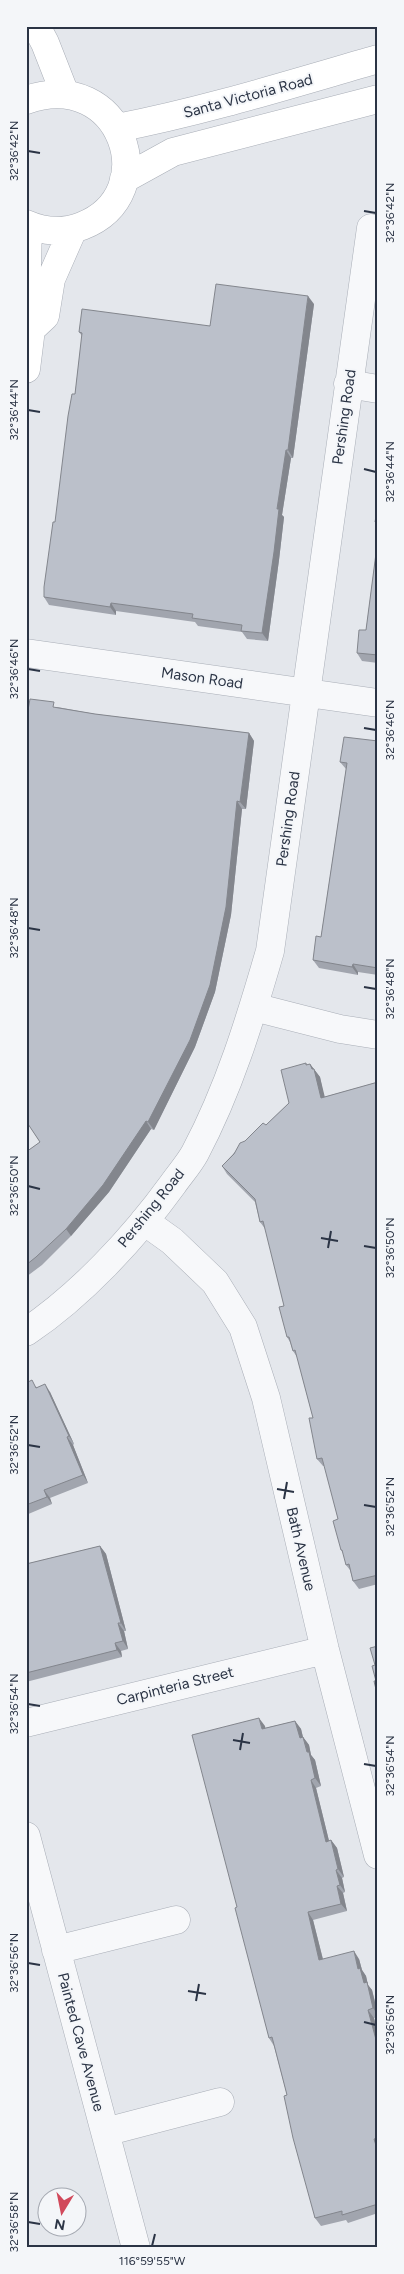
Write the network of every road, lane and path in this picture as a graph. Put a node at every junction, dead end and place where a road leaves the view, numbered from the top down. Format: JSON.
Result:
{"nodes":[{"id":1,"x":36,"y":26,"type":"edge"},
{"id":2,"x":378,"y":59,"type":"edge"},
{"id":3,"x":66,"y":94,"type":"junction"},
{"id":4,"x":378,"y":99,"type":"edge"},
{"id":5,"x":26,"y":100,"type":"edge"},
{"id":6,"x":117,"y":128,"type":"junction"},
{"id":7,"x":124,"y":179,"type":"junction"},
{"id":8,"x":27,"y":224,"type":"edge"},
{"id":9,"x":371,"y":228,"type":"dead end"},
{"id":10,"x":74,"y":229,"type":"junction"},
{"id":11,"x":28,"y":314,"type":"edge"},
{"id":12,"x":26,"y":369,"type":"edge"},
{"id":13,"x":348,"y":384,"type":"junction"},
{"id":14,"x":378,"y":389,"type":"edge"},
{"id":15,"x":26,"y":653,"type":"edge"},
{"id":16,"x":305,"y":693,"type":"junction"},
{"id":17,"x":378,"y":703,"type":"edge"},
{"id":18,"x":254,"y":1007,"type":"junction"},
{"id":19,"x":378,"y":1035,"type":"edge"},
{"id":20,"x":144,"y":1221,"type":"junction"},
{"id":21,"x":26,"y":1332,"type":"edge"},
{"id":22,"x":324,"y":1650,"type":"junction"},
{"id":23,"x":26,"y":1723,"type":"edge"},
{"id":24,"x":26,"y":1836,"type":"edge"},
{"id":25,"x":378,"y":1855,"type":"edge"},
{"id":26,"x":176,"y":1920,"type":"dead end"},
{"id":27,"x":56,"y":1950,"type":"junction"},
{"id":28,"x":220,"y":2102,"type":"dead end"},
{"id":29,"x":105,"y":2132,"type":"junction"},
{"id":30,"x":136,"y":2248,"type":"edge"}],
"edges":[{"from":1,"to":3,"type":"street"},
{"from":2,"to":6,"type":"street","name":"Santa Victoria Road"},
{"from":3,"to":5,"type":"street"},
{"from":3,"to":6,"type":"street"},
{"from":4,"to":7,"type":"street"},
{"from":6,"to":7,"type":"street"},
{"from":7,"to":10,"type":"street"},
{"from":8,"to":10,"type":"street"},
{"from":8,"to":11,"type":"street"},
{"from":9,"to":13,"type":"street","name":"Pershing Road"},
{"from":10,"to":11,"type":"street"},
{"from":11,"to":12,"type":"street"},
{"from":13,"to":14,"type":"street"},
{"from":13,"to":16,"type":"street","name":"Pershing Road"},
{"from":15,"to":16,"type":"street","name":"Mason Road"},
{"from":16,"to":17,"type":"street","name":"Mason Road"},
{"from":16,"to":18,"type":"street","name":"Pershing Road"},
{"from":18,"to":19,"type":"street"},
{"from":18,"to":20,"type":"street","name":"Pershing Road"},
{"from":20,"to":21,"type":"street","name":"Pershing Road"},
{"from":20,"to":22,"type":"street","name":"Bath Avenue"},
{"from":22,"to":23,"type":"street","name":"Carpinteria Street"},
{"from":22,"to":25,"type":"street","name":"Bath Avenue"},
{"from":24,"to":27,"type":"street","name":"Painted Cave Avenue"},
{"from":26,"to":27,"type":"street"},
{"from":27,"to":29,"type":"street","name":"Painted Cave Avenue"},
{"from":28,"to":29,"type":"street"},
{"from":29,"to":30,"type":"street","name":"Painted Cave Avenue"}]}
